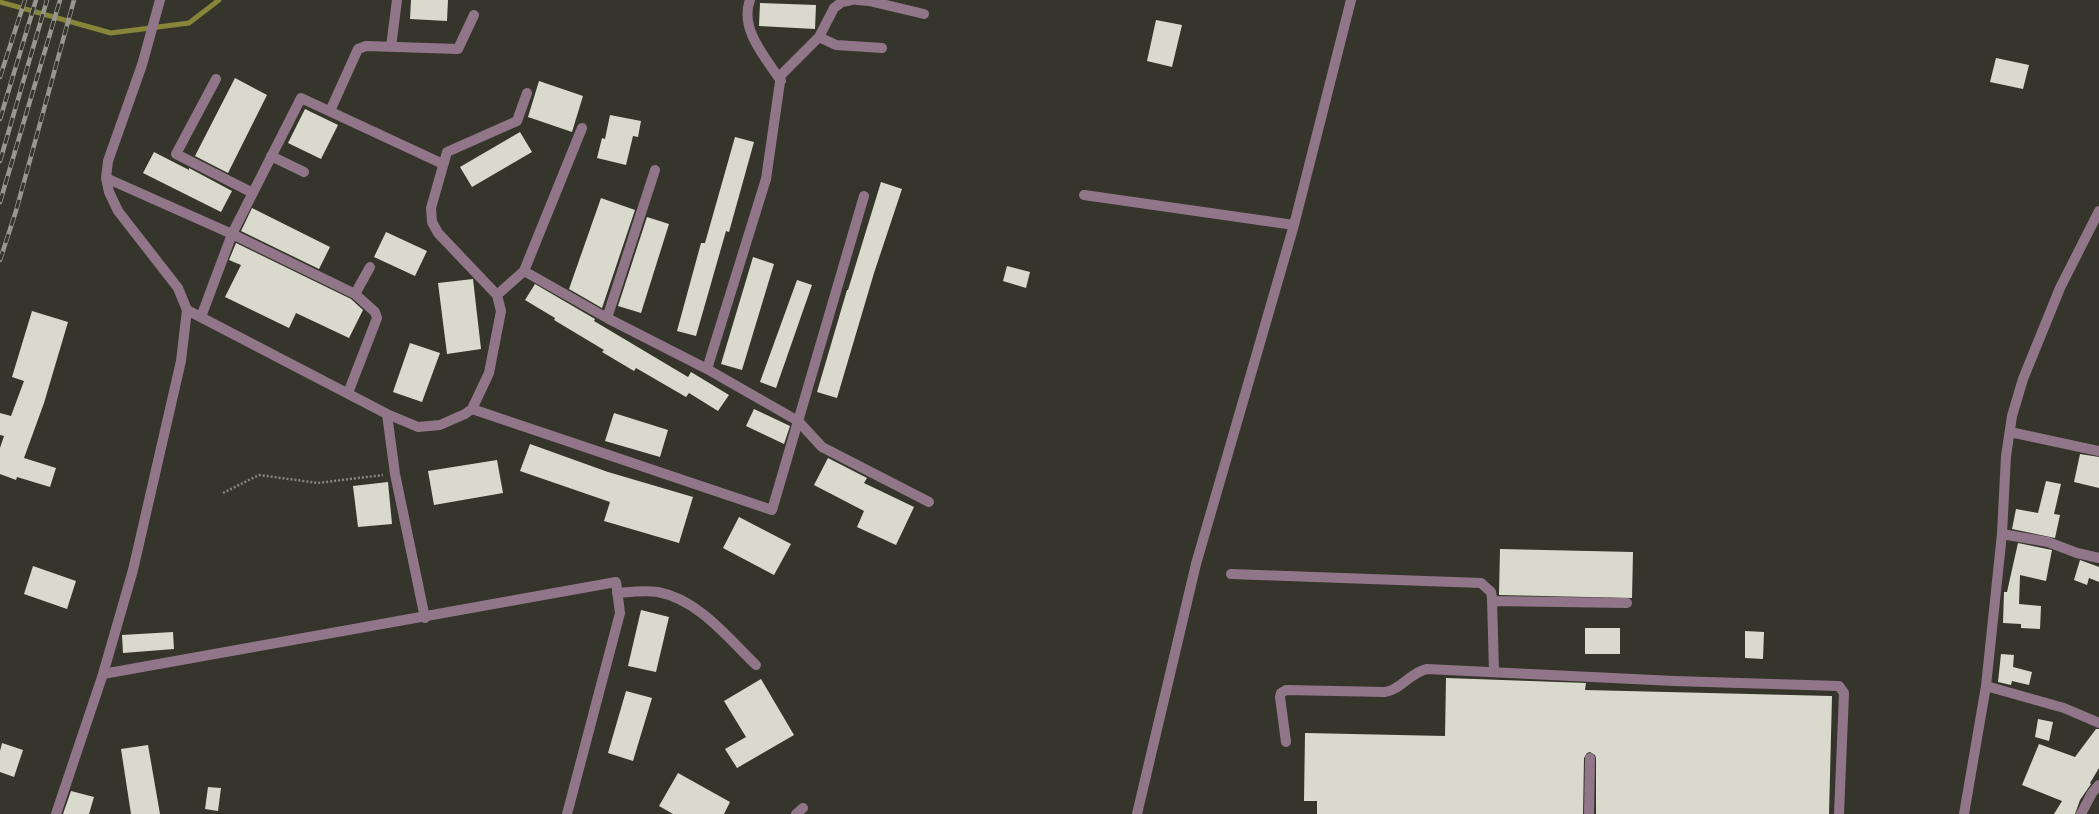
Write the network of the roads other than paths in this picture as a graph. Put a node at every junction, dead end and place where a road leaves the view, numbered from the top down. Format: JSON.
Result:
{"nodes":[{"id":1,"x":160,"y":0,"type":"edge"},
{"id":2,"x":396,"y":0,"type":"edge"},
{"id":3,"x":750,"y":0,"type":"edge"},
{"id":4,"x":852,"y":0,"type":"edge"},
{"id":5,"x":857,"y":0,"type":"edge"},
{"id":6,"x":1351,"y":0,"type":"edge"},
{"id":7,"x":924,"y":14,"type":"dead end"},
{"id":8,"x":474,"y":15,"type":"dead end"},
{"id":9,"x":819,"y":37,"type":"junction"},
{"id":10,"x":391,"y":47,"type":"junction"},
{"id":11,"x":882,"y":48,"type":"dead end"},
{"id":12,"x":216,"y":79,"type":"dead end"},
{"id":13,"x":781,"y":81,"type":"junction"},
{"id":14,"x":527,"y":93,"type":"dead end"},
{"id":15,"x":330,"y":110,"type":"junction"},
{"id":16,"x":582,"y":128,"type":"dead end"},
{"id":17,"x":271,"y":156,"type":"junction"},
{"id":18,"x":443,"y":164,"type":"junction"},
{"id":19,"x":655,"y":170,"type":"dead end"},
{"id":20,"x":304,"y":172,"type":"dead end"},
{"id":21,"x":106,"y":178,"type":"junction"},
{"id":22,"x":253,"y":192,"type":"junction"},
{"id":23,"x":1084,"y":195,"type":"dead end"},
{"id":24,"x":864,"y":196,"type":"dead end"},
{"id":25,"x":2099,"y":211,"type":"edge"},
{"id":26,"x":1294,"y":225,"type":"junction"},
{"id":27,"x":232,"y":234,"type":"junction"},
{"id":28,"x":370,"y":267,"type":"dead end"},
{"id":29,"x":524,"y":271,"type":"junction"},
{"id":30,"x":355,"y":294,"type":"junction"},
{"id":31,"x":497,"y":295,"type":"junction"},
{"id":32,"x":187,"y":310,"type":"junction"},
{"id":33,"x":201,"y":317,"type":"junction"},
{"id":34,"x":607,"y":318,"type":"junction"},
{"id":35,"x":707,"y":369,"type":"junction"},
{"id":36,"x":348,"y":393,"type":"junction"},
{"id":37,"x":472,"y":409,"type":"junction"},
{"id":38,"x":387,"y":414,"type":"junction"},
{"id":39,"x":798,"y":421,"type":"junction"},
{"id":40,"x":2010,"y":432,"type":"junction"},
{"id":41,"x":2099,"y":451,"type":"edge"},
{"id":42,"x":929,"y":502,"type":"dead end"},
{"id":43,"x":2002,"y":534,"type":"junction"},
{"id":44,"x":2099,"y":558,"type":"edge"},
{"id":45,"x":1231,"y":574,"type":"dead end"},
{"id":46,"x":617,"y":593,"type":"junction"},
{"id":47,"x":1492,"y":601,"type":"junction"},
{"id":48,"x":1627,"y":603,"type":"dead end"},
{"id":49,"x":425,"y":618,"type":"junction"},
{"id":50,"x":756,"y":665,"type":"dead end"},
{"id":51,"x":1494,"y":672,"type":"junction"},
{"id":52,"x":103,"y":674,"type":"junction"},
{"id":53,"x":1986,"y":686,"type":"junction"},
{"id":54,"x":2099,"y":723,"type":"edge"},
{"id":55,"x":1286,"y":742,"type":"dead end"},
{"id":56,"x":1590,"y":758,"type":"dead end"},
{"id":57,"x":2099,"y":785,"type":"edge"},
{"id":58,"x":56,"y":814,"type":"edge"},
{"id":59,"x":567,"y":814,"type":"edge"},
{"id":60,"x":1137,"y":814,"type":"edge"},
{"id":61,"x":1589,"y":814,"type":"edge"},
{"id":62,"x":1839,"y":814,"type":"edge"},
{"id":63,"x":1964,"y":814,"type":"edge"},
{"id":64,"x":2081,"y":814,"type":"edge"}],
"edges":[{"from":1,"to":21,"type":"street"},
{"from":2,"to":10,"type":"street"},
{"from":3,"to":13,"type":"street"},
{"from":4,"to":9,"type":"street"},
{"from":5,"to":7,"type":"street"},
{"from":6,"to":26,"type":"street"},
{"from":8,"to":10,"type":"street"},
{"from":9,"to":11,"type":"street"},
{"from":9,"to":13,"type":"street"},
{"from":10,"to":15,"type":"street"},
{"from":12,"to":22,"type":"street"},
{"from":13,"to":35,"type":"street"},
{"from":14,"to":18,"type":"street"},
{"from":15,"to":17,"type":"street"},
{"from":15,"to":18,"type":"street"},
{"from":16,"to":29,"type":"street"},
{"from":17,"to":20,"type":"street"},
{"from":17,"to":22,"type":"street"},
{"from":18,"to":31,"type":"street"},
{"from":19,"to":34,"type":"street"},
{"from":21,"to":27,"type":"street"},
{"from":21,"to":32,"type":"street"},
{"from":22,"to":27,"type":"street"},
{"from":23,"to":26,"type":"street"},
{"from":24,"to":39,"type":"street"},
{"from":25,"to":40,"type":"street"},
{"from":26,"to":60,"type":"street"},
{"from":27,"to":30,"type":"street"},
{"from":27,"to":33,"type":"street"},
{"from":28,"to":30,"type":"street"},
{"from":29,"to":31,"type":"street"},
{"from":29,"to":34,"type":"street"},
{"from":30,"to":36,"type":"street"},
{"from":31,"to":37,"type":"street"},
{"from":32,"to":33,"type":"street"},
{"from":32,"to":52,"type":"street"},
{"from":33,"to":36,"type":"street"},
{"from":34,"to":35,"type":"street"},
{"from":35,"to":39,"type":"street"},
{"from":36,"to":38,"type":"street"},
{"from":37,"to":38,"type":"street"},
{"from":37,"to":39,"type":"street"},
{"from":38,"to":49,"type":"street"},
{"from":39,"to":42,"type":"street"},
{"from":40,"to":41,"type":"street"},
{"from":40,"to":43,"type":"street"},
{"from":43,"to":44,"type":"street"},
{"from":43,"to":53,"type":"street"},
{"from":45,"to":47,"type":"street"},
{"from":46,"to":49,"type":"street"},
{"from":46,"to":50,"type":"street"},
{"from":46,"to":59,"type":"street"},
{"from":47,"to":48,"type":"street"},
{"from":47,"to":51,"type":"street"},
{"from":49,"to":52,"type":"street"},
{"from":51,"to":55,"type":"street"},
{"from":51,"to":62,"type":"street"},
{"from":52,"to":58,"type":"street"},
{"from":53,"to":54,"type":"street"},
{"from":53,"to":63,"type":"street"},
{"from":56,"to":61,"type":"street"},
{"from":57,"to":64,"type":"street"}]}
